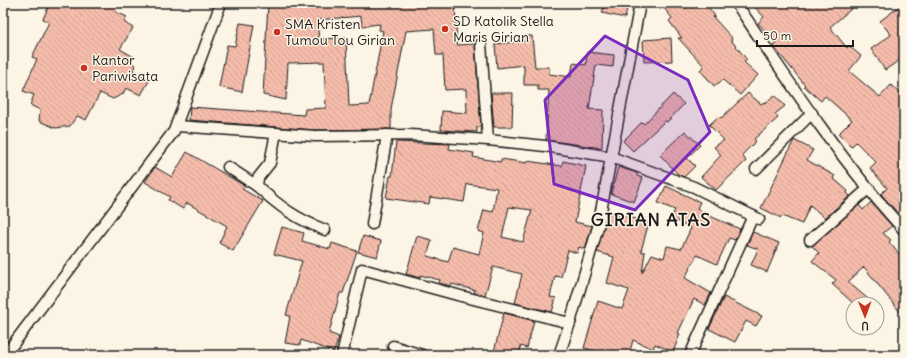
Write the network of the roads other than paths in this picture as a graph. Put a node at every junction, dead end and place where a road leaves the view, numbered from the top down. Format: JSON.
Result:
{"nodes":[{"id":1,"x":221,"y":3,"type":"edge"},
{"id":2,"x":640,"y":3,"type":"edge"},
{"id":3,"x":736,"y":3,"type":"edge"},
{"id":4,"x":481,"y":44,"type":"dead end"},
{"id":5,"x":812,"y":113,"type":"junction"},
{"id":6,"x":177,"y":126,"type":"junction"},
{"id":7,"x":276,"y":133,"type":"junction"},
{"id":8,"x":387,"y":135,"type":"junction"},
{"id":9,"x":488,"y":140,"type":"junction"},
{"id":10,"x":611,"y":157,"type":"junction"},
{"id":11,"x":228,"y":167,"type":"dead end"},
{"id":12,"x":756,"y":169,"type":"dead end"},
{"id":13,"x":257,"y":186,"type":"junction"},
{"id":14,"x":869,"y":188,"type":"junction"},
{"id":15,"x":372,"y":224,"type":"dead end"},
{"id":16,"x":325,"y":230,"type":"dead end"},
{"id":17,"x":904,"y":230,"type":"edge"},
{"id":18,"x":810,"y":240,"type":"dead end"},
{"id":19,"x":570,"y":323,"type":"junction"},
{"id":20,"x":393,"y":346,"type":"dead end"},
{"id":21,"x":5,"y":355,"type":"edge"},
{"id":22,"x":342,"y":355,"type":"edge"},
{"id":23,"x":422,"y":355,"type":"edge"},
{"id":24,"x":559,"y":355,"type":"edge"},
{"id":25,"x":690,"y":355,"type":"edge"}],
"edges":[{"from":1,"to":6,"type":"street"},
{"from":2,"to":10,"type":"street"},
{"from":3,"to":5,"type":"street"},
{"from":4,"to":9,"type":"street"},
{"from":5,"to":12,"type":"street"},
{"from":5,"to":14,"type":"street"},
{"from":6,"to":7,"type":"street"},
{"from":6,"to":21,"type":"street"},
{"from":7,"to":8,"type":"street"},
{"from":7,"to":13,"type":"street"},
{"from":8,"to":9,"type":"street"},
{"from":8,"to":15,"type":"street"},
{"from":9,"to":10,"type":"street"},
{"from":10,"to":19,"type":"street"},
{"from":10,"to":25,"type":"street"},
{"from":11,"to":13,"type":"street"},
{"from":13,"to":16,"type":"street"},
{"from":14,"to":17,"type":"street"},
{"from":14,"to":18,"type":"street"},
{"from":19,"to":22,"type":"street"},
{"from":19,"to":24,"type":"street"},
{"from":20,"to":23,"type":"street"}]}
